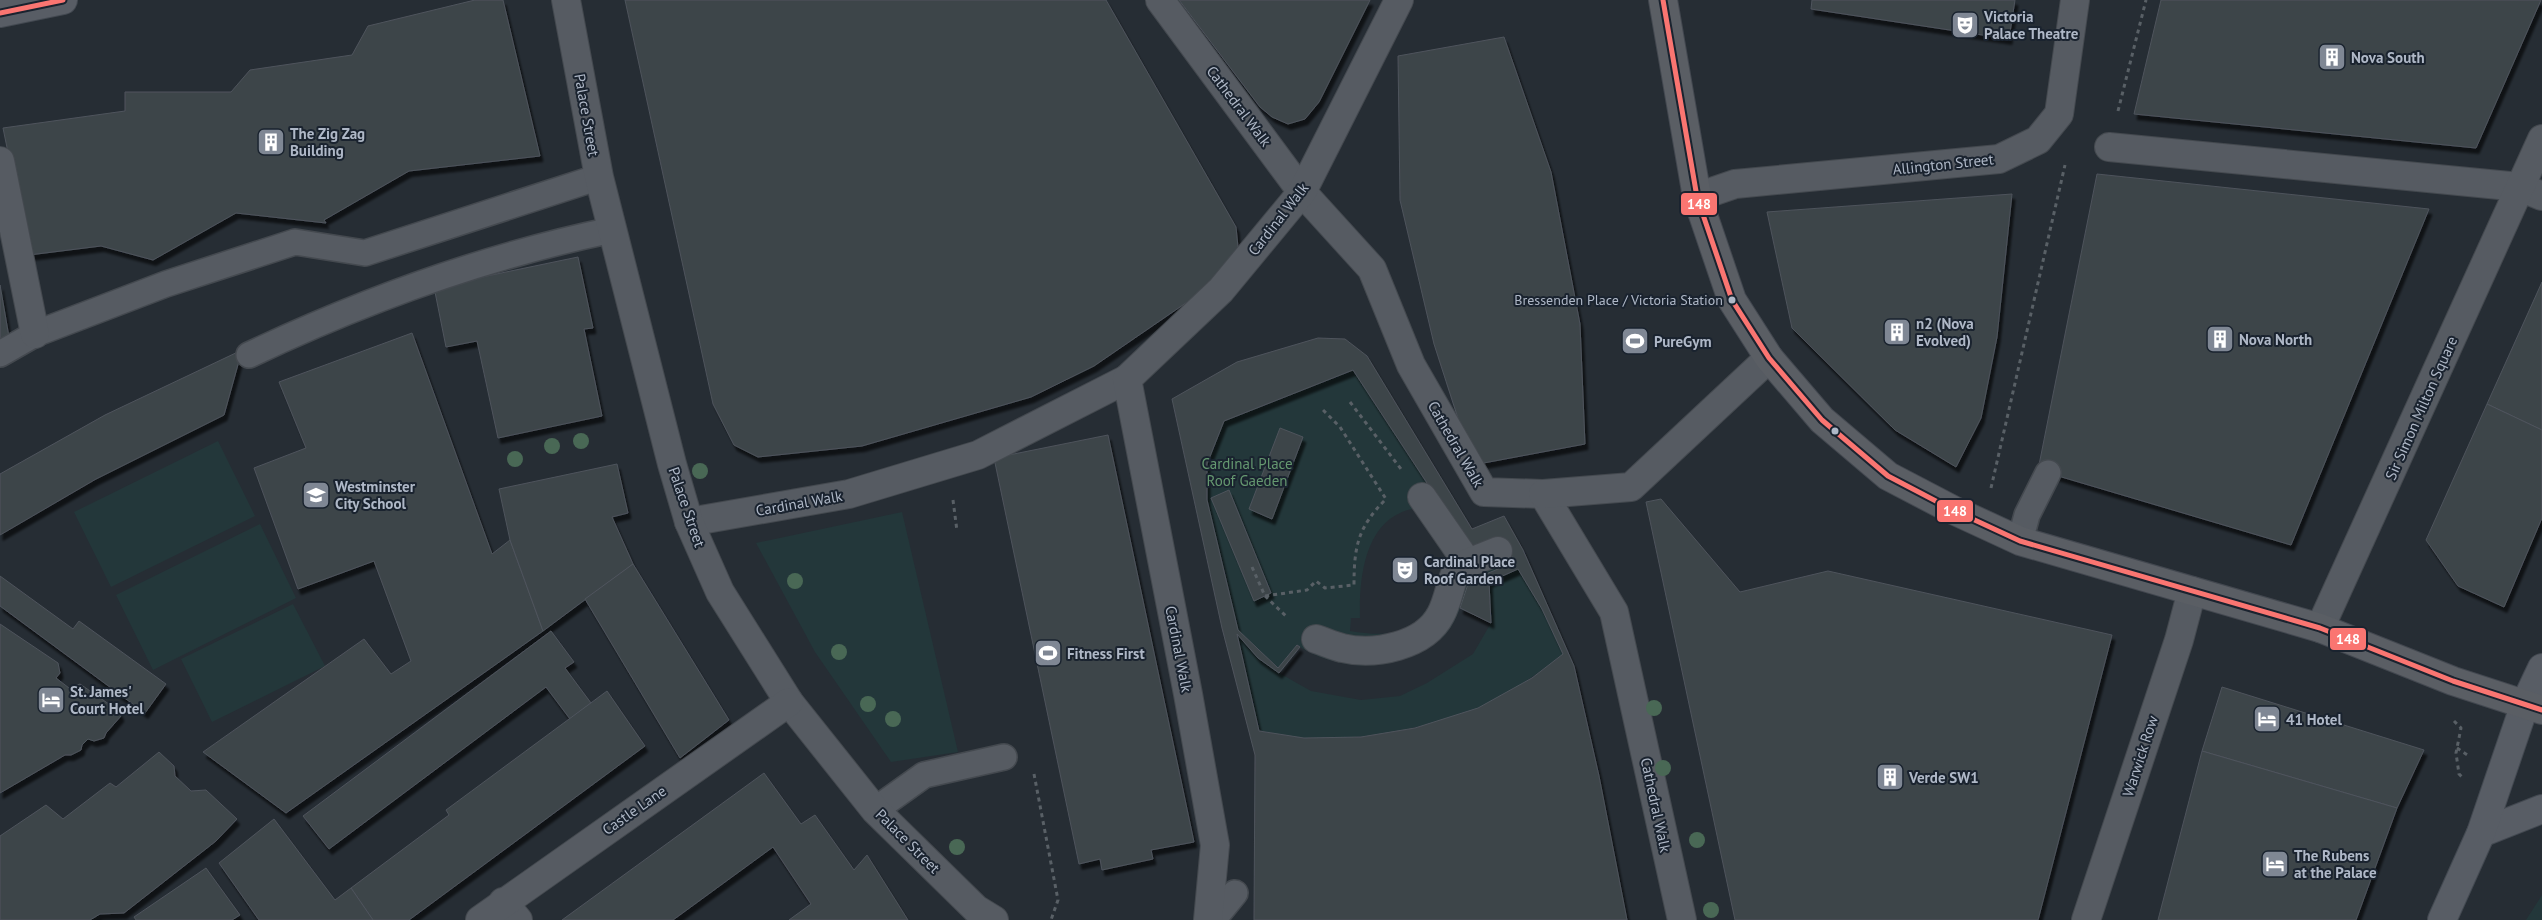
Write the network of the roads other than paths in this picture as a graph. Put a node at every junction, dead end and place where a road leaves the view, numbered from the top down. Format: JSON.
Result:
{"nodes":[{"id":1,"x":63,"y":0,"type":"edge"},
{"id":2,"x":566,"y":0,"type":"edge"},
{"id":3,"x":1160,"y":0,"type":"edge"},
{"id":4,"x":1399,"y":0,"type":"edge"},
{"id":5,"x":1663,"y":0,"type":"edge"},
{"id":6,"x":2076,"y":0,"type":"edge"},
{"id":7,"x":0,"y":13,"type":"edge"},
{"id":8,"x":2542,"y":139,"type":"edge"},
{"id":9,"x":2109,"y":147,"type":"road end"},
{"id":10,"x":0,"y":161,"type":"edge"},
{"id":11,"x":598,"y":177,"type":"junction"},
{"id":12,"x":1302,"y":192,"type":"junction"},
{"id":13,"x":2531,"y":192,"type":"edge"},
{"id":14,"x":1697,"y":196,"type":"junction"},
{"id":15,"x":612,"y":230,"type":"junction"},
{"id":16,"x":35,"y":334,"type":"junction"},
{"id":17,"x":0,"y":354,"type":"edge"},
{"id":18,"x":250,"y":355,"type":"dead end"},
{"id":19,"x":1769,"y":358,"type":"junction"},
{"id":20,"x":1127,"y":379,"type":"junction"},
{"id":21,"x":2048,"y":472,"type":"dead end"},
{"id":22,"x":1543,"y":494,"type":"junction"},
{"id":23,"x":1422,"y":497,"type":"road end"},
{"id":24,"x":689,"y":522,"type":"junction"},
{"id":25,"x":2020,"y":541,"type":"junction"},
{"id":26,"x":1498,"y":551,"type":"dead end"},
{"id":27,"x":1467,"y":562,"type":"junction"},
{"id":28,"x":2192,"y":591,"type":"junction"},
{"id":29,"x":2320,"y":628,"type":"junction"},
{"id":30,"x":1316,"y":639,"type":"dead end"},
{"id":31,"x":2542,"y":668,"type":"edge"},
{"id":32,"x":790,"y":702,"type":"junction"},
{"id":33,"x":2534,"y":707,"type":"edge"},
{"id":34,"x":1004,"y":757,"type":"road end"},
{"id":35,"x":2542,"y":809,"type":"edge"},
{"id":36,"x":875,"y":810,"type":"junction"},
{"id":37,"x":2482,"y":833,"type":"junction"},
{"id":38,"x":1235,"y":893,"type":"dead end"},
{"id":39,"x":510,"y":911,"type":"edge"},
{"id":40,"x":978,"y":916,"type":"edge"},
{"id":41,"x":480,"y":920,"type":"edge"},
{"id":42,"x":1208,"y":920,"type":"edge"},
{"id":43,"x":1213,"y":920,"type":"edge"},
{"id":44,"x":1682,"y":920,"type":"edge"},
{"id":45,"x":2086,"y":920,"type":"edge"},
{"id":46,"x":2442,"y":920,"type":"edge"}],
"edges":[{"from":1,"to":7,"type":"main road"},
{"from":2,"to":11,"type":"street","name":"Palace Street"},
{"from":3,"to":12,"type":"street","name":"Cathedral Walk"},
{"from":4,"to":12,"type":"street","name":"Cardinal Walk"},
{"from":5,"to":14,"type":"highway"},
{"from":6,"to":14,"type":"street","name":"Allington Street"},
{"from":8,"to":13,"type":"street","name":"Sir Simon Milton Square"},
{"from":9,"to":13,"type":"street"},
{"from":10,"to":16,"type":"street"},
{"from":11,"to":15,"type":"street","name":"Palace Street"},
{"from":11,"to":16,"type":"lane"},
{"from":12,"to":20,"type":"street","name":"Cardinal Walk"},
{"from":12,"to":22,"type":"street","name":"Cathedral Walk"},
{"from":13,"to":29,"type":"street","name":"Sir Simon Milton Square"},
{"from":14,"to":19,"type":"highway"},
{"from":15,"to":18,"type":"lane"},
{"from":15,"to":24,"type":"street","name":"Palace Street"},
{"from":16,"to":17,"type":"lane"},
{"from":19,"to":22,"type":"street"},
{"from":19,"to":25,"type":"highway"},
{"from":20,"to":24,"type":"street","name":"Cardinal Walk"},
{"from":20,"to":42,"type":"street","name":"Cardinal Walk"},
{"from":21,"to":25,"type":"lane"},
{"from":22,"to":44,"type":"street","name":"Cathedral Walk"},
{"from":23,"to":27,"type":"street"},
{"from":24,"to":32,"type":"street","name":"Palace Street"},
{"from":25,"to":28,"type":"highway"},
{"from":26,"to":27,"type":"street"},
{"from":27,"to":30,"type":"street"},
{"from":28,"to":29,"type":"highway"},
{"from":28,"to":45,"type":"street","name":"Warwick Row"},
{"from":29,"to":33,"type":"highway"},
{"from":31,"to":33,"type":"main road"},
{"from":32,"to":36,"type":"street","name":"Palace Street"},
{"from":32,"to":39,"type":"street","name":"Castle Lane"},
{"from":33,"to":37,"type":"main road"},
{"from":34,"to":36,"type":"lane"},
{"from":35,"to":37,"type":"main road"},
{"from":36,"to":40,"type":"street","name":"Palace Street"},
{"from":37,"to":46,"type":"main road"},
{"from":38,"to":43,"type":"lane"},
{"from":39,"to":41,"type":"street","name":"Castle Lane"}]}
